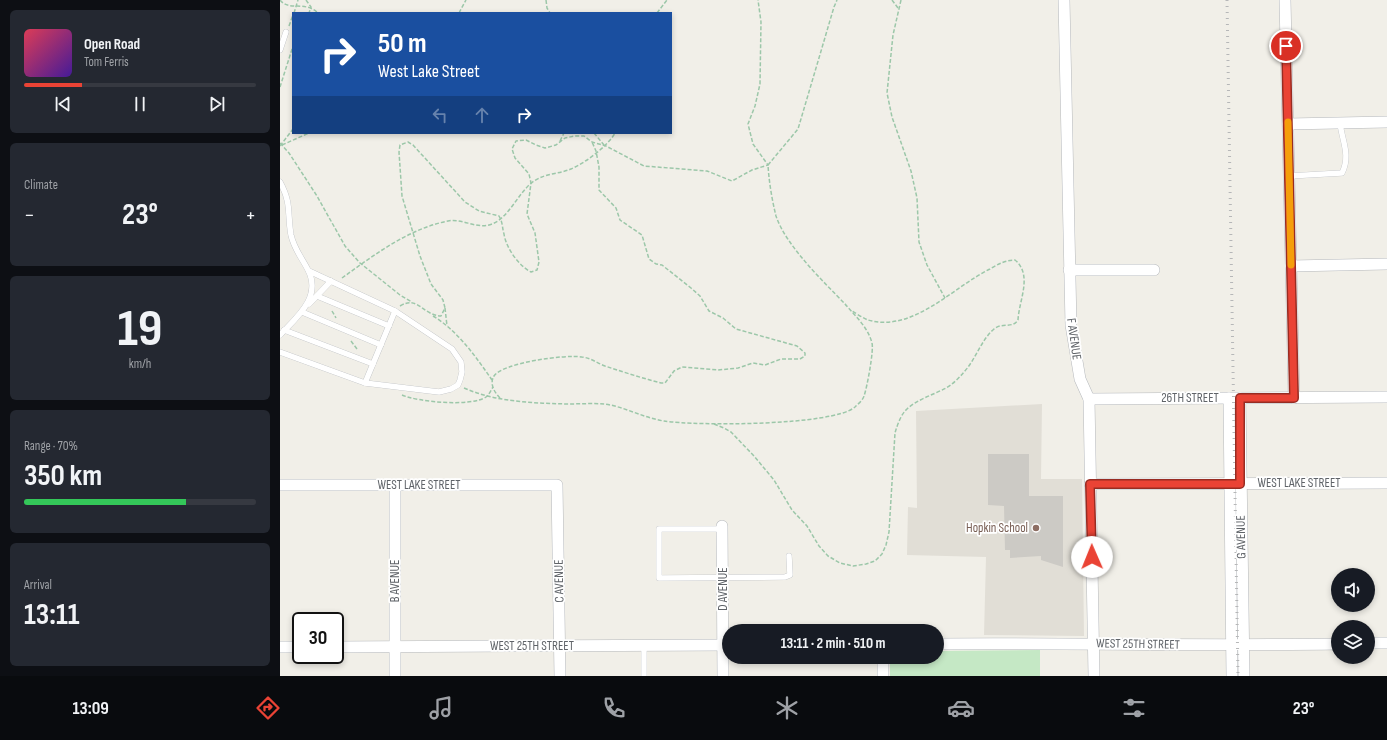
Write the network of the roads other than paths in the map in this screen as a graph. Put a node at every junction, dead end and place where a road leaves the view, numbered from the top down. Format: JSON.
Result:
{"nodes":[{"id":1,"x":1064,"y":0,"type":"edge"},
{"id":2,"x":1286,"y":0,"type":"edge"},
{"id":3,"x":286,"y":32,"type":"dead end"},
{"id":4,"x":280,"y":50,"type":"edge"},
{"id":5,"x":1387,"y":122,"type":"edge"},
{"id":6,"x":1340,"y":123,"type":"junction"},
{"id":7,"x":1288,"y":124,"type":"junction"},
{"id":8,"x":1289,"y":176,"type":"junction"},
{"id":9,"x":280,"y":182,"type":"edge"},
{"id":10,"x":1387,"y":264,"type":"edge"},
{"id":11,"x":1291,"y":266,"type":"junction"},
{"id":12,"x":309,"y":270,"type":"junction"},
{"id":13,"x":1069,"y":270,"type":"junction"},
{"id":14,"x":1154,"y":270,"type":"dead end"},
{"id":15,"x":334,"y":281,"type":"junction"},
{"id":16,"x":317,"y":296,"type":"junction"},
{"id":17,"x":306,"y":307,"type":"junction"},
{"id":18,"x":395,"y":311,"type":"junction"},
{"id":19,"x":302,"y":312,"type":"junction"},
{"id":20,"x":389,"y":326,"type":"junction"},
{"id":21,"x":282,"y":332,"type":"edge"},
{"id":22,"x":381,"y":345,"type":"junction"},
{"id":23,"x":280,"y":352,"type":"edge"},
{"id":24,"x":373,"y":364,"type":"junction"},
{"id":25,"x":364,"y":383,"type":"junction"},
{"id":26,"x":1387,"y":397,"type":"edge"},
{"id":27,"x":1234,"y":398,"type":"junction"},
{"id":28,"x":1294,"y":398,"type":"junction"},
{"id":29,"x":1089,"y":399,"type":"junction"},
{"id":30,"x":1387,"y":483,"type":"edge"},
{"id":31,"x":1090,"y":484,"type":"junction"},
{"id":32,"x":1235,"y":484,"type":"junction"},
{"id":33,"x":280,"y":485,"type":"edge"},
{"id":34,"x":395,"y":485,"type":"junction"},
{"id":35,"x":557,"y":485,"type":"joint"},
{"id":36,"x":722,"y":527,"type":"joint"},
{"id":37,"x":789,"y":556,"type":"dead end"},
{"id":38,"x":722,"y":578,"type":"junction"},
{"id":39,"x":725,"y":624,"type":"edge"},
{"id":40,"x":1093,"y":643,"type":"junction"},
{"id":41,"x":1375,"y":643,"type":"edge"},
{"id":42,"x":1387,"y":643,"type":"edge"},
{"id":43,"x":944,"y":644,"type":"edge"},
{"id":44,"x":1331,"y":644,"type":"edge"},
{"id":45,"x":644,"y":645,"type":"junction"},
{"id":46,"x":722,"y":645,"type":"edge"},
{"id":47,"x":1232,"y":645,"type":"junction"},
{"id":48,"x":1243,"y":645,"type":"junction"},
{"id":49,"x":560,"y":646,"type":"junction"},
{"id":50,"x":280,"y":647,"type":"edge"},
{"id":51,"x":292,"y":647,"type":"edge"},
{"id":52,"x":344,"y":647,"type":"edge"},
{"id":53,"x":395,"y":647,"type":"junction"},
{"id":54,"x":724,"y":664,"type":"edge"},
{"id":55,"x":883,"y":664,"type":"edge"},
{"id":56,"x":395,"y":676,"type":"edge"},
{"id":57,"x":560,"y":676,"type":"edge"},
{"id":58,"x":644,"y":676,"type":"edge"},
{"id":59,"x":723,"y":676,"type":"edge"},
{"id":60,"x":883,"y":676,"type":"edge"},
{"id":61,"x":1094,"y":676,"type":"edge"},
{"id":62,"x":1232,"y":676,"type":"edge"},
{"id":63,"x":1244,"y":676,"type":"edge"}],
"edges":[{"from":1,"to":13,"type":"street","name":"F AVENUE"},
{"from":2,"to":7,"type":"street"},
{"from":3,"to":4,"type":"lane"},
{"from":5,"to":6,"type":"street"},
{"from":6,"to":7,"type":"street"},
{"from":6,"to":8,"type":"lane"},
{"from":7,"to":8,"type":"street"},
{"from":8,"to":11,"type":"street"},
{"from":9,"to":12,"type":"lane"},
{"from":10,"to":11,"type":"street"},
{"from":11,"to":28,"type":"street"},
{"from":12,"to":15,"type":"lane"},
{"from":12,"to":17,"type":"lane"},
{"from":13,"to":14,"type":"street"},
{"from":13,"to":29,"type":"street","name":"F AVENUE"},
{"from":15,"to":16,"type":"lane"},
{"from":15,"to":18,"type":"lane"},
{"from":16,"to":17,"type":"lane"},
{"from":16,"to":20,"type":"lane"},
{"from":17,"to":19,"type":"lane"},
{"from":18,"to":20,"type":"lane"},
{"from":18,"to":25,"type":"lane"},
{"from":19,"to":21,"type":"lane"},
{"from":19,"to":22,"type":"lane"},
{"from":20,"to":22,"type":"lane"},
{"from":21,"to":24,"type":"lane"},
{"from":22,"to":24,"type":"lane"},
{"from":23,"to":25,"type":"lane"},
{"from":24,"to":25,"type":"lane"},
{"from":26,"to":28,"type":"street","name":"26TH STREET"},
{"from":27,"to":28,"type":"street","name":"26TH STREET"},
{"from":27,"to":29,"type":"street","name":"26TH STREET"},
{"from":27,"to":32,"type":"street","name":"G AVENUE"},
{"from":29,"to":31,"type":"street","name":"F AVENUE"},
{"from":30,"to":32,"type":"street","name":"WEST LAKE STREET"},
{"from":31,"to":32,"type":"street","name":"WEST LAKE STREET"},
{"from":31,"to":40,"type":"street","name":"F AVENUE"},
{"from":32,"to":47,"type":"street","name":"G AVENUE"},
{"from":32,"to":48,"type":"street","name":"G AVENUE"},
{"from":33,"to":34,"type":"street","name":"WEST LAKE STREET"},
{"from":34,"to":35,"type":"street","name":"WEST LAKE STREET"},
{"from":34,"to":53,"type":"street","name":"B AVENUE"},
{"from":35,"to":49,"type":"street","name":"C AVENUE"},
{"from":36,"to":38,"type":"street","name":"D AVENUE"},
{"from":36,"to":38,"type":"lane"},
{"from":37,"to":38,"type":"lane"},
{"from":38,"to":39,"type":"street","name":"D AVENUE"},
{"from":40,"to":43,"type":"street","name":"WEST 25TH STREET"},
{"from":40,"to":47,"type":"street","name":"WEST 25TH STREET"},
{"from":40,"to":61,"type":"street","name":"F AVENUE"},
{"from":41,"to":42,"type":"street"},
{"from":44,"to":48,"type":"street","name":"WEST 25TH STREET"},
{"from":45,"to":46,"type":"street","name":"WEST 25TH STREET"},
{"from":45,"to":49,"type":"street","name":"WEST 25TH STREET"},
{"from":45,"to":58,"type":"lane"},
{"from":47,"to":48,"type":"street","name":"WEST 25TH STREET"},
{"from":47,"to":62,"type":"street","name":"G AVENUE"},
{"from":48,"to":63,"type":"street","name":"G AVENUE"},
{"from":49,"to":53,"type":"street","name":"WEST 25TH STREET"},
{"from":49,"to":57,"type":"street","name":"C AVENUE"},
{"from":50,"to":51,"type":"street"},
{"from":52,"to":53,"type":"street","name":"WEST 25TH STREET"},
{"from":53,"to":56,"type":"street","name":"B AVENUE"},
{"from":54,"to":59,"type":"street","name":"D AVENUE"},
{"from":55,"to":60,"type":"street"}]}
